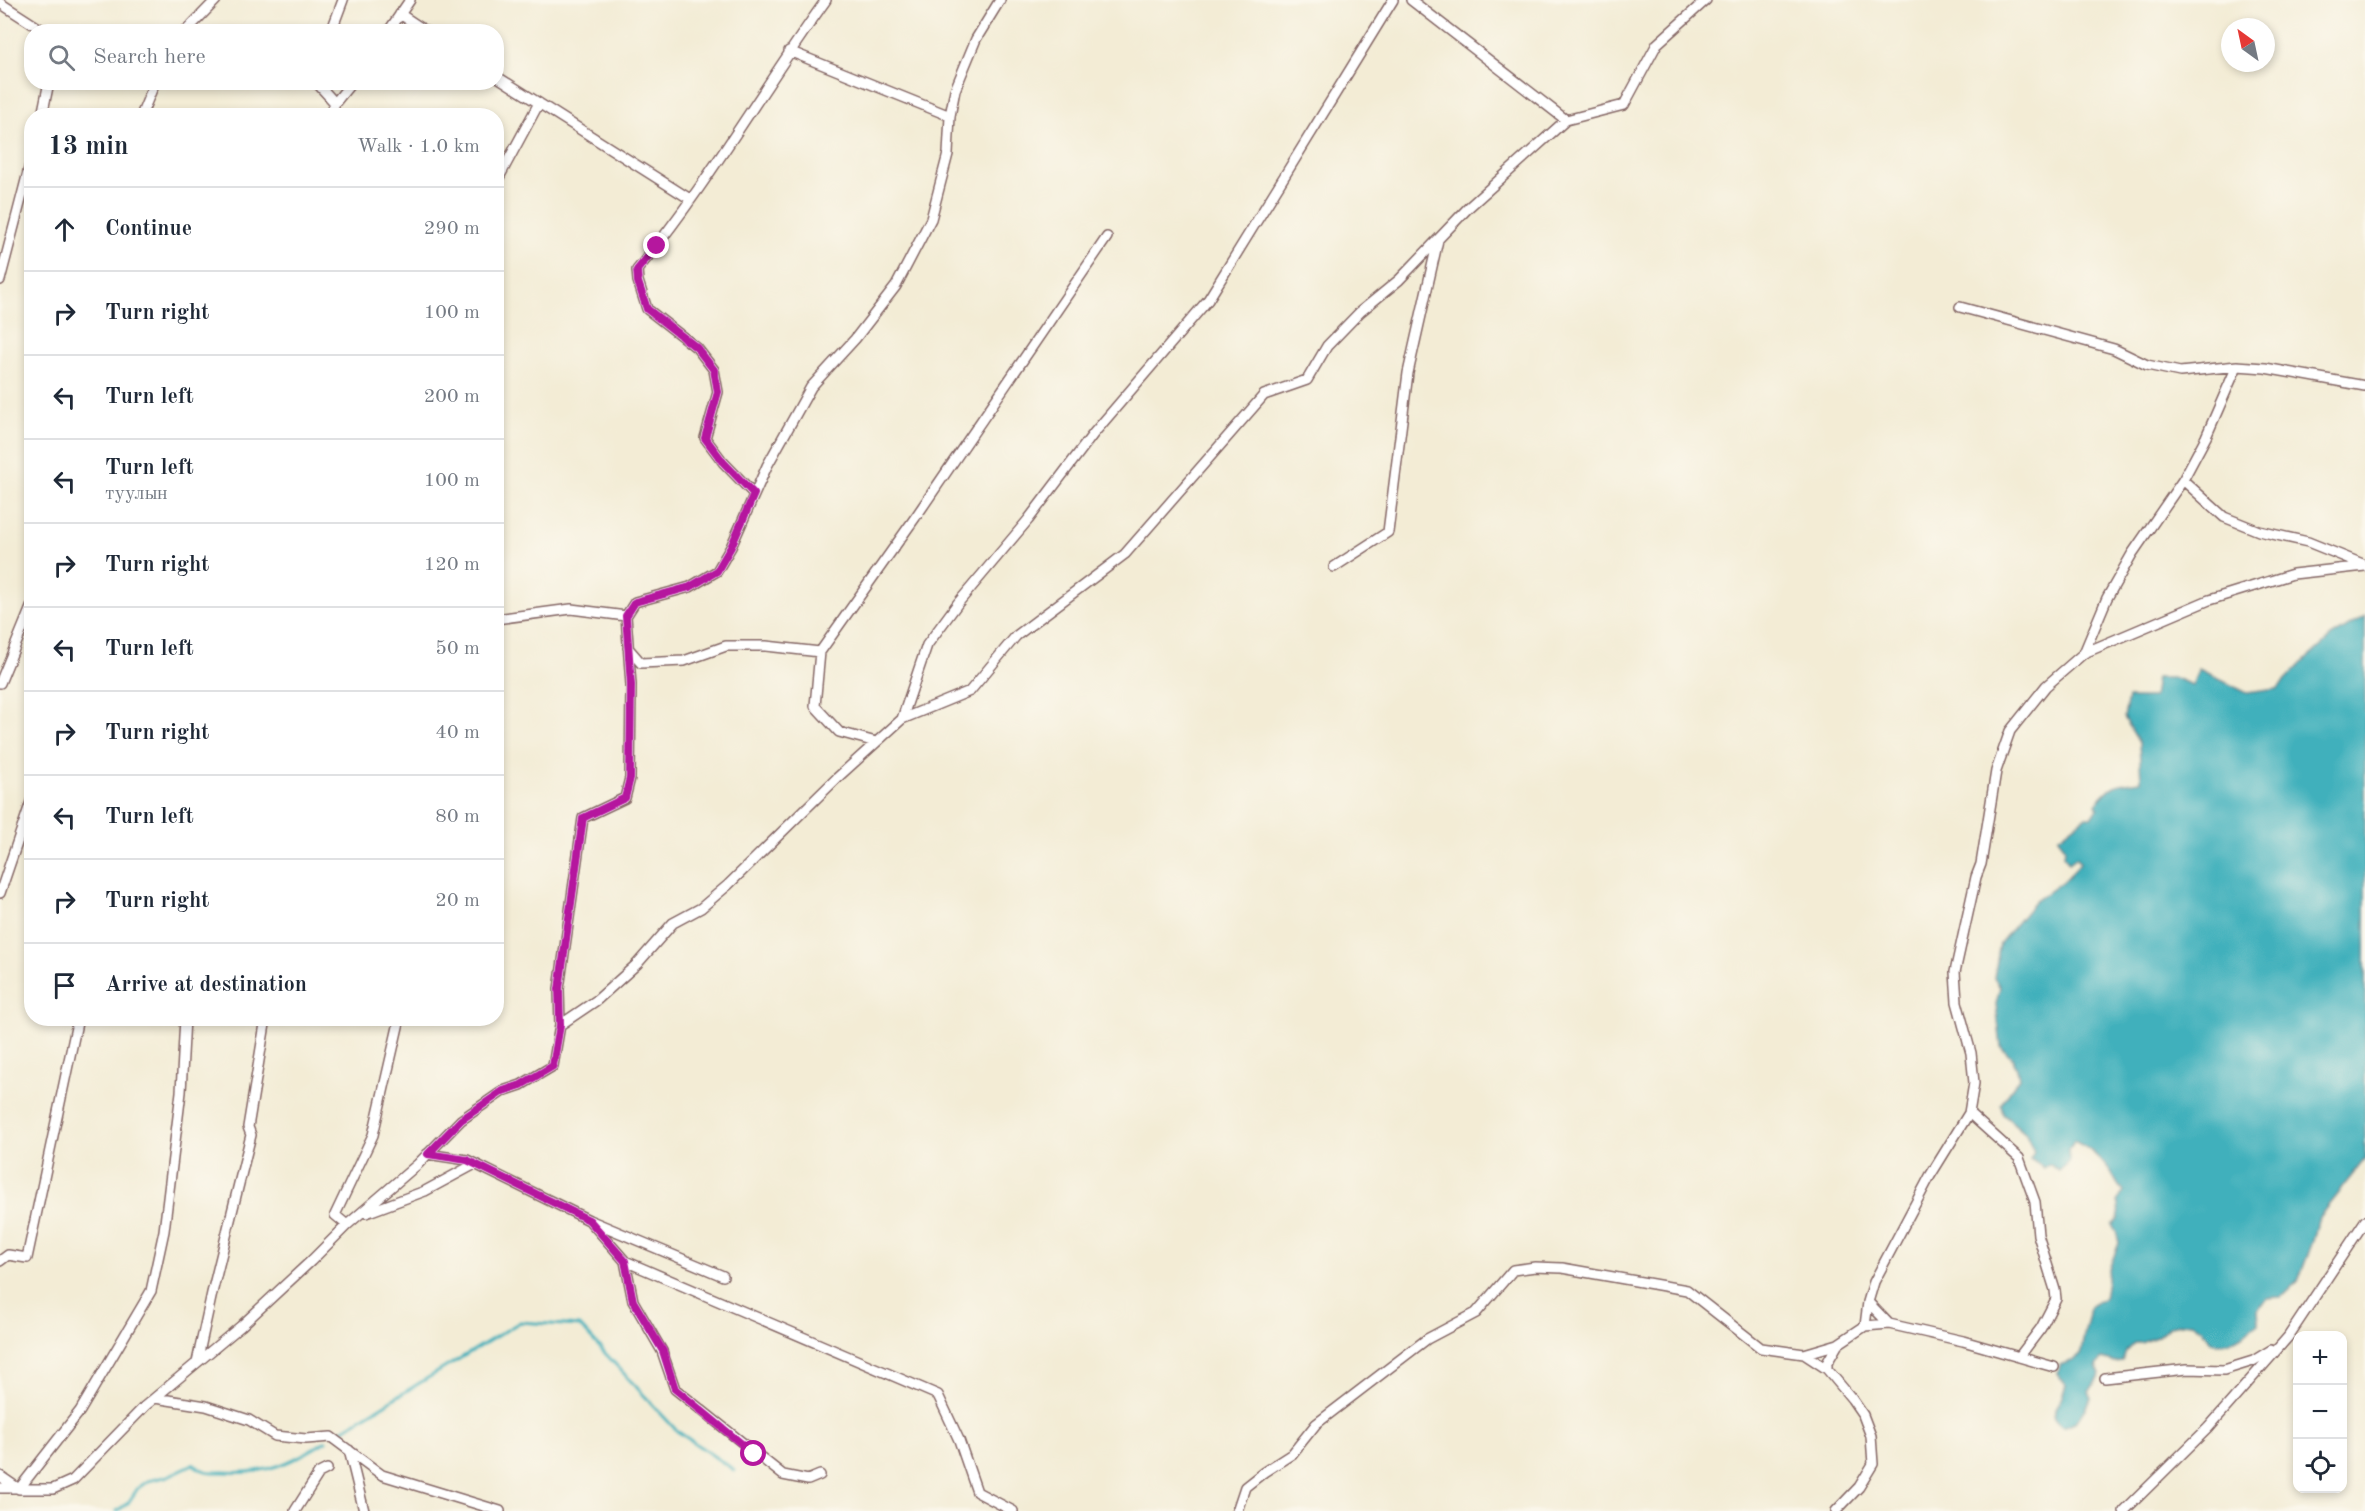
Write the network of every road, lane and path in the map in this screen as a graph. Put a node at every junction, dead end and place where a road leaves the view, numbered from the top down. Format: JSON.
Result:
{"nodes":[{"id":1,"x":216,"y":0,"type":"edge"},
{"id":2,"x":343,"y":0,"type":"edge"},
{"id":3,"x":410,"y":0,"type":"edge"},
{"id":4,"x":826,"y":0,"type":"edge"},
{"id":5,"x":1000,"y":0,"type":"edge"},
{"id":6,"x":1393,"y":0,"type":"edge"},
{"id":7,"x":1411,"y":0,"type":"edge"},
{"id":8,"x":1706,"y":0,"type":"edge"},
{"id":9,"x":0,"y":3,"type":"edge"},
{"id":10,"x":400,"y":14,"type":"junction"},
{"id":11,"x":33,"y":24,"type":"edge"},
{"id":12,"x":193,"y":24,"type":"edge"},
{"id":13,"x":334,"y":24,"type":"edge"},
{"id":14,"x":393,"y":24,"type":"edge"},
{"id":15,"x":415,"y":24,"type":"edge"},
{"id":16,"x":789,"y":51,"type":"junction"},
{"id":17,"x":504,"y":81,"type":"edge"},
{"id":18,"x":47,"y":90,"type":"edge"},
{"id":19,"x":152,"y":90,"type":"edge"},
{"id":20,"x":323,"y":90,"type":"edge"},
{"id":21,"x":346,"y":90,"type":"edge"},
{"id":22,"x":335,"y":103,"type":"junction"},
{"id":23,"x":539,"y":103,"type":"junction"},
{"id":24,"x":44,"y":108,"type":"edge"},
{"id":25,"x":144,"y":108,"type":"edge"},
{"id":26,"x":333,"y":108,"type":"edge"},
{"id":27,"x":950,"y":116,"type":"junction"},
{"id":28,"x":1566,"y":120,"type":"junction"},
{"id":29,"x":504,"y":168,"type":"edge"},
{"id":30,"x":24,"y":188,"type":"edge"},
{"id":31,"x":690,"y":199,"type":"junction"},
{"id":32,"x":1107,"y":237,"type":"dead end"},
{"id":33,"x":1438,"y":239,"type":"junction"},
{"id":34,"x":0,"y":280,"type":"edge"},
{"id":35,"x":1960,"y":307,"type":"dead end"},
{"id":36,"x":2237,"y":366,"type":"junction"},
{"id":37,"x":2365,"y":386,"type":"edge"},
{"id":38,"x":2183,"y":480,"type":"junction"},
{"id":39,"x":754,"y":494,"type":"junction"},
{"id":40,"x":2365,"y":566,"type":"edge"},
{"id":41,"x":1334,"y":567,"type":"dead end"},
{"id":42,"x":626,"y":616,"type":"junction"},
{"id":43,"x":504,"y":618,"type":"edge"},
{"id":44,"x":24,"y":624,"type":"edge"},
{"id":45,"x":628,"y":647,"type":"junction"},
{"id":46,"x":820,"y":652,"type":"junction"},
{"id":47,"x":2084,"y":653,"type":"junction"},
{"id":48,"x":0,"y":683,"type":"edge"},
{"id":49,"x":902,"y":719,"type":"junction"},
{"id":50,"x":876,"y":742,"type":"junction"},
{"id":51,"x":24,"y":831,"type":"edge"},
{"id":52,"x":0,"y":894,"type":"edge"},
{"id":53,"x":560,"y":1025,"type":"junction"},
{"id":54,"x":76,"y":1026,"type":"edge"},
{"id":55,"x":185,"y":1026,"type":"edge"},
{"id":56,"x":265,"y":1026,"type":"edge"},
{"id":57,"x":398,"y":1026,"type":"edge"},
{"id":58,"x":1969,"y":1113,"type":"junction"},
{"id":59,"x":428,"y":1154,"type":"junction"},
{"id":60,"x":475,"y":1164,"type":"junction"},
{"id":61,"x":358,"y":1216,"type":"junction"},
{"id":62,"x":589,"y":1220,"type":"junction"},
{"id":63,"x":2365,"y":1221,"type":"edge"},
{"id":64,"x":347,"y":1225,"type":"junction"},
{"id":65,"x":0,"y":1261,"type":"edge"},
{"id":66,"x":625,"y":1261,"type":"junction"},
{"id":67,"x":723,"y":1276,"type":"dead end"},
{"id":68,"x":1868,"y":1302,"type":"junction"},
{"id":69,"x":1889,"y":1324,"type":"junction"},
{"id":70,"x":1865,"y":1326,"type":"junction"},
{"id":71,"x":1838,"y":1344,"type":"junction"},
{"id":72,"x":2281,"y":1344,"type":"junction"},
{"id":73,"x":1804,"y":1354,"type":"junction"},
{"id":74,"x":2019,"y":1358,"type":"junction"},
{"id":75,"x":197,"y":1362,"type":"junction"},
{"id":76,"x":2054,"y":1367,"type":"dead end"},
{"id":77,"x":1827,"y":1369,"type":"junction"},
{"id":78,"x":2105,"y":1378,"type":"dead end"},
{"id":79,"x":154,"y":1398,"type":"junction"},
{"id":80,"x":349,"y":1450,"type":"junction"},
{"id":81,"x":327,"y":1469,"type":"dead end"},
{"id":82,"x":820,"y":1475,"type":"dead end"},
{"id":83,"x":0,"y":1476,"type":"edge"},
{"id":84,"x":0,"y":1488,"type":"edge"},
{"id":85,"x":18,"y":1489,"type":"junction"},
{"id":86,"x":295,"y":1511,"type":"edge"},
{"id":87,"x":364,"y":1511,"type":"edge"},
{"id":88,"x":500,"y":1511,"type":"edge"},
{"id":89,"x":1013,"y":1511,"type":"edge"},
{"id":90,"x":1237,"y":1511,"type":"edge"},
{"id":91,"x":1836,"y":1511,"type":"edge"},
{"id":92,"x":2124,"y":1511,"type":"edge"}],
"edges":[{"from":1,"to":12,"type":"street"},
{"from":2,"to":13,"type":"street"},
{"from":3,"to":10,"type":"street"},
{"from":4,"to":16,"type":"street"},
{"from":5,"to":27,"type":"street"},
{"from":6,"to":49,"type":"street"},
{"from":7,"to":28,"type":"street"},
{"from":8,"to":28,"type":"street"},
{"from":9,"to":11,"type":"street"},
{"from":10,"to":14,"type":"street"},
{"from":10,"to":15,"type":"street"},
{"from":16,"to":27,"type":"street"},
{"from":16,"to":31,"type":"street"},
{"from":17,"to":23,"type":"street"},
{"from":18,"to":24,"type":"street"},
{"from":19,"to":25,"type":"street"},
{"from":20,"to":22,"type":"street"},
{"from":21,"to":22,"type":"street"},
{"from":22,"to":26,"type":"street"},
{"from":23,"to":29,"type":"street"},
{"from":23,"to":31,"type":"street"},
{"from":27,"to":39,"type":"street"},
{"from":28,"to":33,"type":"street"},
{"from":30,"to":34,"type":"street"},
{"from":31,"to":39,"type":"street"},
{"from":32,"to":46,"type":"street"},
{"from":33,"to":41,"type":"street"},
{"from":33,"to":49,"type":"street"},
{"from":35,"to":36,"type":"street"},
{"from":36,"to":37,"type":"street"},
{"from":36,"to":38,"type":"street"},
{"from":38,"to":40,"type":"street"},
{"from":38,"to":47,"type":"street"},
{"from":39,"to":42,"type":"street"},
{"from":40,"to":47,"type":"street"},
{"from":42,"to":43,"type":"street"},
{"from":42,"to":45,"type":"street"},
{"from":44,"to":48,"type":"street"},
{"from":45,"to":46,"type":"street"},
{"from":45,"to":53,"type":"street"},
{"from":46,"to":50,"type":"street"},
{"from":47,"to":58,"type":"street"},
{"from":49,"to":50,"type":"street"},
{"from":50,"to":53,"type":"street"},
{"from":51,"to":52,"type":"street"},
{"from":53,"to":59,"type":"street"},
{"from":54,"to":65,"type":"street"},
{"from":55,"to":85,"type":"street"},
{"from":56,"to":75,"type":"street"},
{"from":57,"to":64,"type":"street"},
{"from":58,"to":68,"type":"street"},
{"from":58,"to":74,"type":"street"},
{"from":59,"to":60,"type":"street"},
{"from":59,"to":61,"type":"street"},
{"from":60,"to":61,"type":"street"},
{"from":60,"to":62,"type":"street"},
{"from":61,"to":64,"type":"street"},
{"from":62,"to":66,"type":"street"},
{"from":62,"to":67,"type":"street"},
{"from":63,"to":72,"type":"street"},
{"from":64,"to":75,"type":"street"},
{"from":66,"to":82,"type":"street"},
{"from":66,"to":89,"type":"street"},
{"from":68,"to":69,"type":"street"},
{"from":68,"to":70,"type":"street"},
{"from":69,"to":70,"type":"street"},
{"from":69,"to":74,"type":"street"},
{"from":70,"to":71,"type":"street"},
{"from":71,"to":73,"type":"street"},
{"from":71,"to":77,"type":"street"},
{"from":72,"to":78,"type":"street"},
{"from":72,"to":92,"type":"street"},
{"from":73,"to":77,"type":"street"},
{"from":73,"to":90,"type":"street"},
{"from":74,"to":76,"type":"street"},
{"from":75,"to":79,"type":"street"},
{"from":77,"to":91,"type":"street"},
{"from":79,"to":80,"type":"street"},
{"from":79,"to":85,"type":"street"},
{"from":80,"to":87,"type":"street"},
{"from":80,"to":88,"type":"street"},
{"from":81,"to":86,"type":"street"},
{"from":83,"to":85,"type":"street"},
{"from":84,"to":85,"type":"street"}]}
